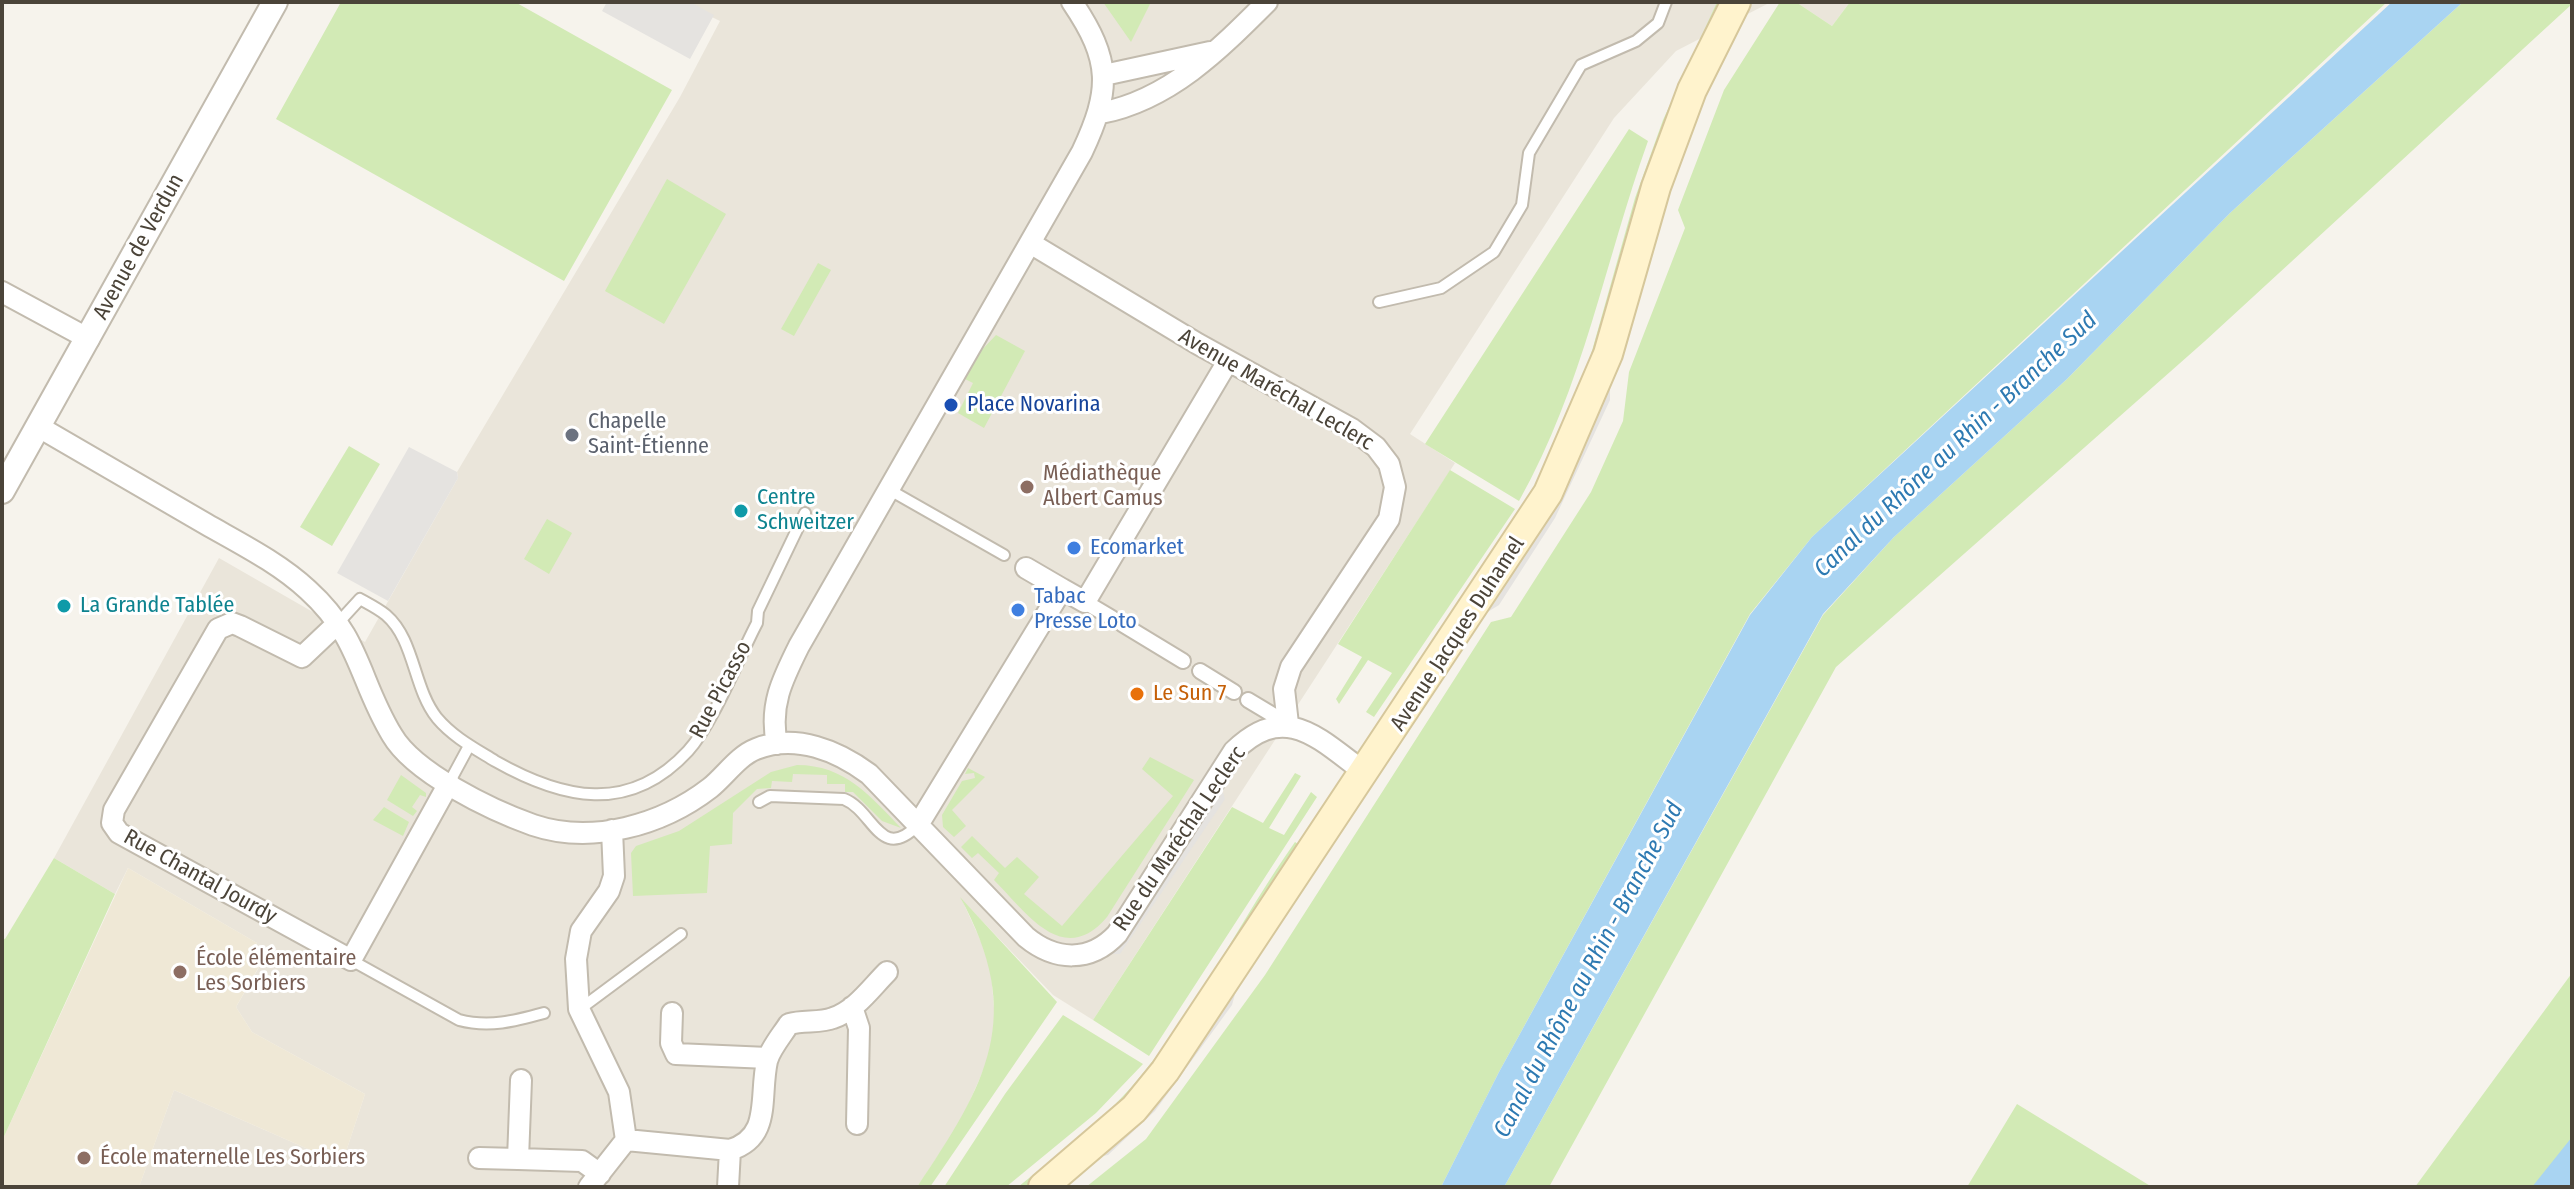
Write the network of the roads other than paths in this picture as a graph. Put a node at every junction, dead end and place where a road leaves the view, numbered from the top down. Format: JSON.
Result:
{"nodes":[{"id":1,"x":275,"y":2,"type":"edge"},
{"id":2,"x":1072,"y":2,"type":"edge"},
{"id":3,"x":1267,"y":2,"type":"edge"},
{"id":4,"x":1666,"y":2,"type":"edge"},
{"id":5,"x":1736,"y":2,"type":"edge"},
{"id":6,"x":1216,"y":51,"type":"junction"},
{"id":7,"x":1104,"y":75,"type":"junction"},
{"id":8,"x":1101,"y":113,"type":"junction"},
{"id":9,"x":1030,"y":243,"type":"junction"},
{"id":10,"x":2,"y":292,"type":"edge"},
{"id":11,"x":1379,"y":302,"type":"dead end"},
{"id":12,"x":89,"y":339,"type":"junction"},
{"id":13,"x":1228,"y":361,"type":"junction"},
{"id":14,"x":39,"y":427,"type":"junction"},
{"id":15,"x":888,"y":489,"type":"junction"},
{"id":16,"x":2,"y":491,"type":"edge"},
{"id":17,"x":805,"y":513,"type":"dead end"},
{"id":18,"x":1004,"y":555,"type":"dead end"},
{"id":19,"x":1026,"y":568,"type":"dead end"},
{"id":20,"x":1062,"y":589,"type":"junction"},
{"id":21,"x":1085,"y":602,"type":"junction"},
{"id":22,"x":338,"y":623,"type":"junction"},
{"id":23,"x":1183,"y":661,"type":"dead end"},
{"id":24,"x":1200,"y":671,"type":"dead end"},
{"id":25,"x":1234,"y":692,"type":"dead end"},
{"id":26,"x":1248,"y":700,"type":"dead end"},
{"id":27,"x":1288,"y":724,"type":"junction"},
{"id":28,"x":777,"y":744,"type":"junction"},
{"id":29,"x":469,"y":746,"type":"junction"},
{"id":30,"x":1364,"y":772,"type":"junction"},
{"id":31,"x":449,"y":783,"type":"junction"},
{"id":32,"x":759,"y":802,"type":"dead end"},
{"id":33,"x":918,"y":825,"type":"junction"},
{"id":34,"x":612,"y":830,"type":"junction"},
{"id":35,"x":681,"y":934,"type":"dead end"},
{"id":36,"x":351,"y":960,"type":"junction"},
{"id":37,"x":887,"y":972,"type":"dead end"},
{"id":38,"x":852,"y":1007,"type":"junction"},
{"id":39,"x":579,"y":1009,"type":"junction"},
{"id":40,"x":544,"y":1013,"type":"dead end"},
{"id":41,"x":672,"y":1013,"type":"dead end"},
{"id":42,"x":768,"y":1058,"type":"junction"},
{"id":43,"x":521,"y":1080,"type":"dead end"},
{"id":44,"x":857,"y":1124,"type":"dead end"},
{"id":45,"x":626,"y":1140,"type":"junction"},
{"id":46,"x":730,"y":1150,"type":"junction"},
{"id":47,"x":479,"y":1158,"type":"dead end"},
{"id":48,"x":518,"y":1159,"type":"junction"},
{"id":49,"x":595,"y":1181,"type":"edge"},
{"id":50,"x":728,"y":1187,"type":"edge"},
{"id":51,"x":1043,"y":1187,"type":"edge"}],
"edges":[{"from":1,"to":12,"type":"street","name":"Avenue de Verdun"},
{"from":2,"to":7,"type":"street"},
{"from":3,"to":6,"type":"street"},
{"from":4,"to":11,"type":"lane"},
{"from":5,"to":30,"type":"main road","name":"Avenue Jacques Duhamel"},
{"from":6,"to":7,"type":"street"},
{"from":6,"to":8,"type":"street"},
{"from":7,"to":8,"type":"street"},
{"from":8,"to":9,"type":"street"},
{"from":9,"to":13,"type":"street","name":"Avenue Maréchal Leclerc"},
{"from":9,"to":15,"type":"street"},
{"from":10,"to":12,"type":"street"},
{"from":12,"to":14,"type":"street","name":"Avenue de Verdun"},
{"from":13,"to":21,"type":"street"},
{"from":13,"to":27,"type":"street","name":"Avenue Maréchal Leclerc"},
{"from":14,"to":16,"type":"street","name":"Avenue de Verdun"},
{"from":14,"to":22,"type":"street"},
{"from":15,"to":18,"type":"lane"},
{"from":15,"to":28,"type":"street"},
{"from":17,"to":29,"type":"lane","name":"Rue Picasso"},
{"from":19,"to":20,"type":"street"},
{"from":20,"to":21,"type":"street"},
{"from":20,"to":33,"type":"street"},
{"from":21,"to":23,"type":"street"},
{"from":22,"to":29,"type":"lane","name":"Rue Picasso"},
{"from":22,"to":31,"type":"street"},
{"from":22,"to":36,"type":"street","name":"Rue Chantal Jourdy"},
{"from":24,"to":25,"type":"street"},
{"from":26,"to":27,"type":"street"},
{"from":27,"to":30,"type":"street"},
{"from":27,"to":33,"type":"street","name":"Rue du Maréchal Leclerc"},
{"from":28,"to":33,"type":"street","name":"Rue du Maréchal Leclerc"},
{"from":28,"to":34,"type":"street"},
{"from":29,"to":31,"type":"lane"},
{"from":30,"to":51,"type":"main road","name":"Avenue Jacques Duhamel"},
{"from":31,"to":34,"type":"street"},
{"from":31,"to":36,"type":"street"},
{"from":32,"to":33,"type":"lane"},
{"from":34,"to":39,"type":"street"},
{"from":35,"to":39,"type":"lane"},
{"from":36,"to":40,"type":"lane"},
{"from":37,"to":38,"type":"street"},
{"from":38,"to":42,"type":"street"},
{"from":38,"to":44,"type":"street"},
{"from":39,"to":45,"type":"street"},
{"from":41,"to":42,"type":"street"},
{"from":42,"to":46,"type":"street"},
{"from":43,"to":48,"type":"street"},
{"from":45,"to":46,"type":"street"},
{"from":45,"to":49,"type":"street"},
{"from":46,"to":50,"type":"street"},
{"from":47,"to":48,"type":"street"},
{"from":48,"to":49,"type":"street"}]}
